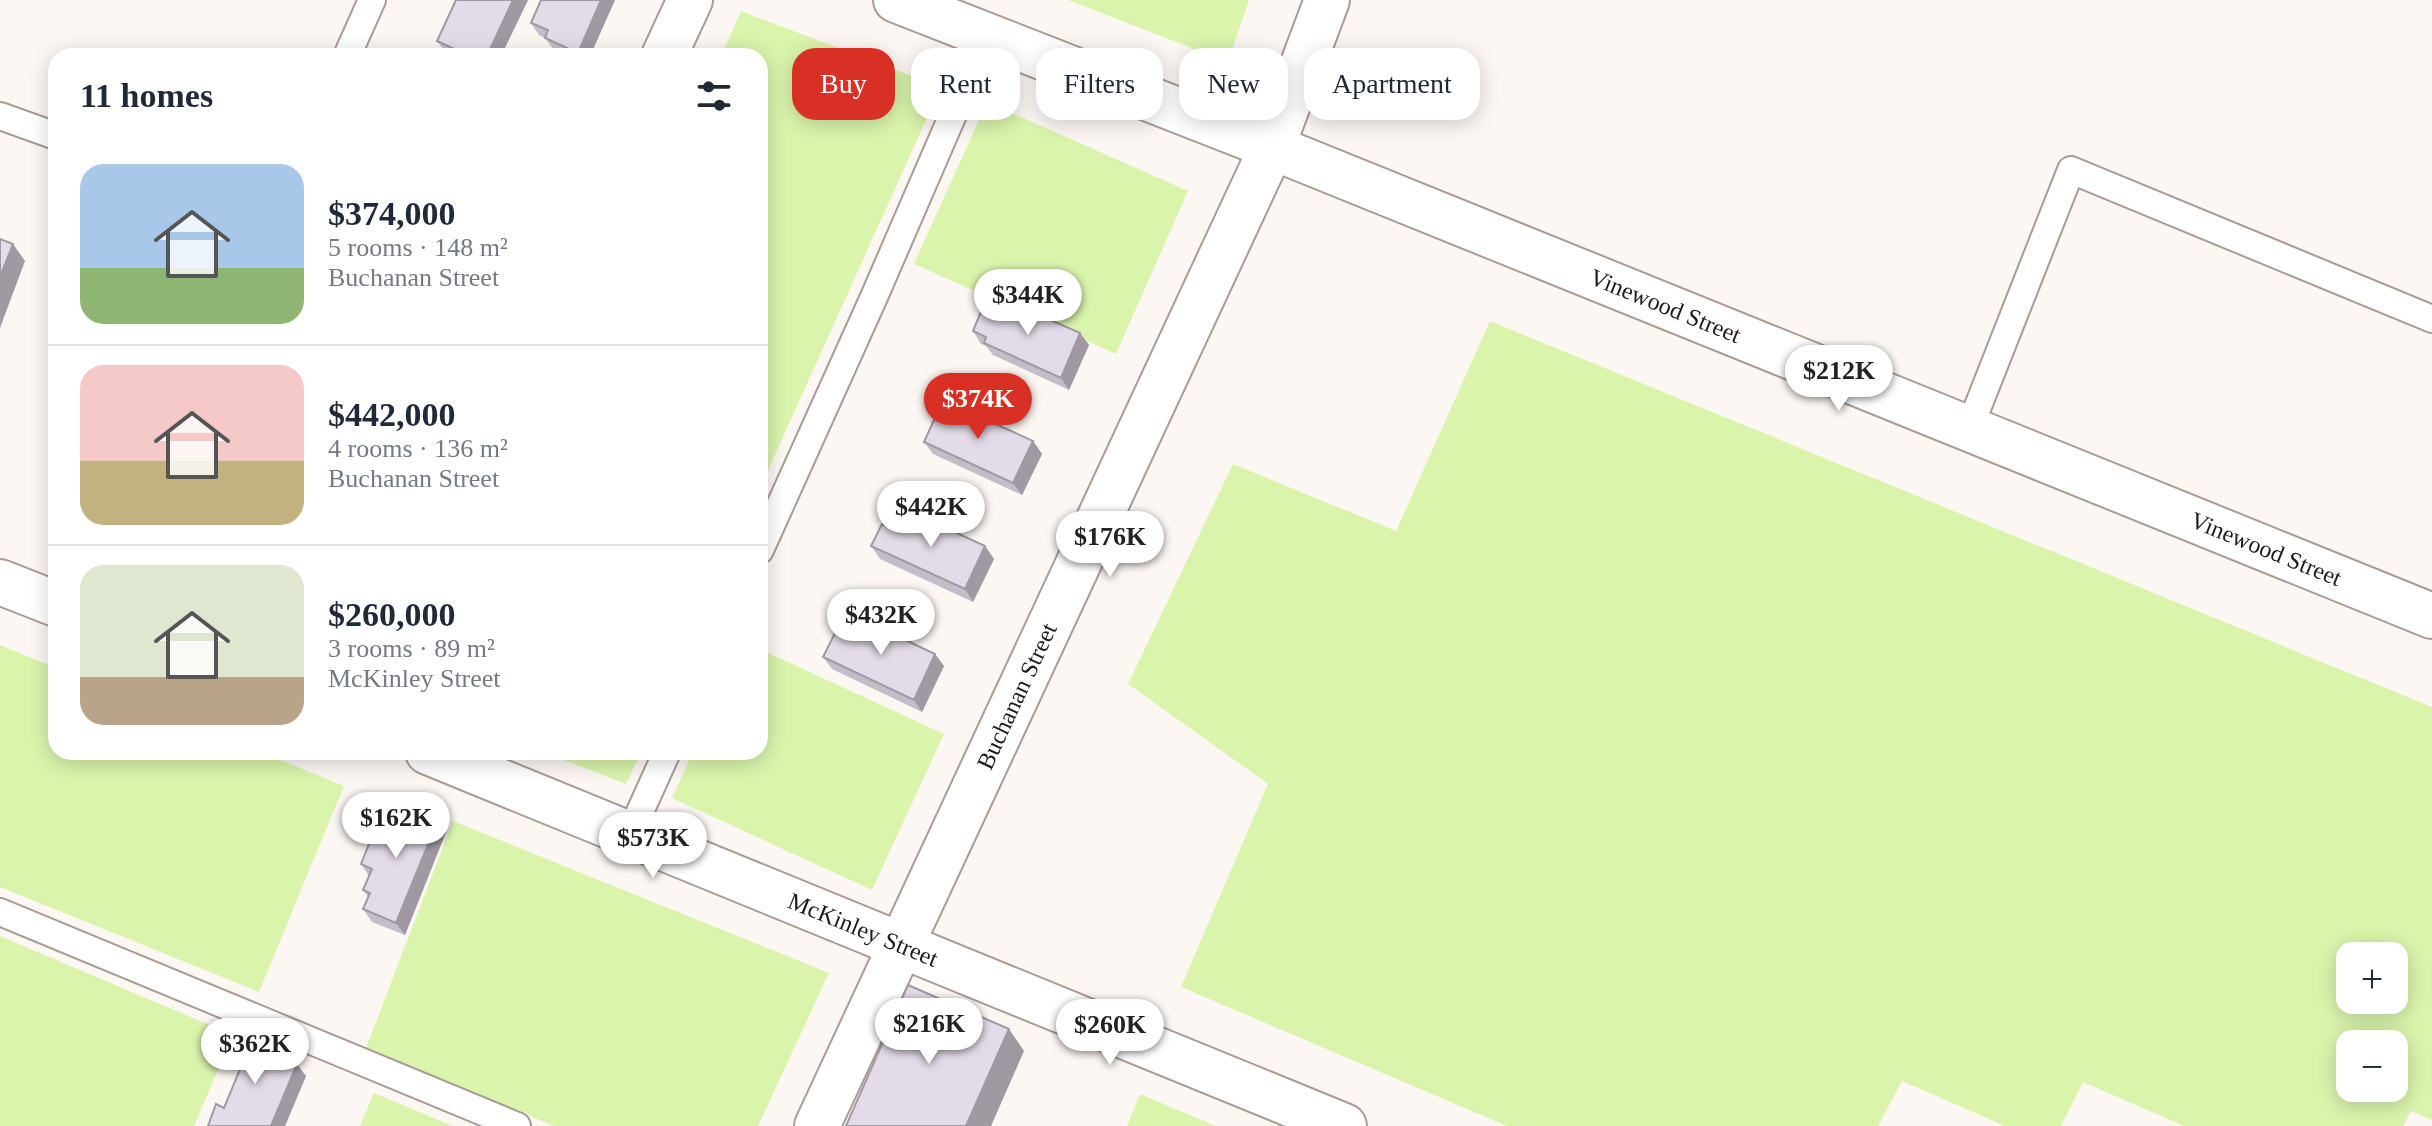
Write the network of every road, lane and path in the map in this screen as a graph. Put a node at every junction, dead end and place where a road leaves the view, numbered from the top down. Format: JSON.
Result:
{"nodes":[{"id":1,"x":372,"y":0,"type":"edge"},
{"id":2,"x":690,"y":0,"type":"edge"},
{"id":3,"x":896,"y":0,"type":"edge"},
{"id":4,"x":1327,"y":0,"type":"edge"},
{"id":5,"x":987,"y":36,"type":"junction"},
{"id":6,"x":351,"y":48,"type":"edge"},
{"id":7,"x":668,"y":48,"type":"edge"},
{"id":8,"x":0,"y":116,"type":"edge"},
{"id":9,"x":48,"y":133,"type":"edge"},
{"id":10,"x":1272,"y":147,"type":"junction"},
{"id":11,"x":2432,"y":319,"type":"edge"},
{"id":12,"x":1969,"y":429,"type":"junction"},
{"id":13,"x":768,"y":532,"type":"edge"},
{"id":14,"x":0,"y":582,"type":"edge"},
{"id":15,"x":48,"y":601,"type":"edge"},
{"id":16,"x":2432,"y":616,"type":"edge"},
{"id":17,"x":448,"y":760,"type":"edge"},
{"id":18,"x":663,"y":760,"type":"edge"},
{"id":19,"x":630,"y":834,"type":"junction"},
{"id":20,"x":0,"y":912,"type":"edge"},
{"id":21,"x":902,"y":945,"type":"junction"},
{"id":22,"x":517,"y":1126,"type":"edge"},
{"id":23,"x":817,"y":1126,"type":"edge"},
{"id":24,"x":1344,"y":1126,"type":"edge"}],
"edges":[{"from":1,"to":6,"type":"lane"},
{"from":2,"to":7,"type":"street"},
{"from":3,"to":5,"type":"street","name":"Vinewood Street"},
{"from":4,"to":10,"type":"street","name":"Buchanan Street"},
{"from":5,"to":10,"type":"street","name":"Vinewood Street"},
{"from":5,"to":13,"type":"lane"},
{"from":8,"to":9,"type":"lane"},
{"from":10,"to":12,"type":"street","name":"Vinewood Street"},
{"from":10,"to":21,"type":"street","name":"Buchanan Street"},
{"from":11,"to":12,"type":"lane"},
{"from":12,"to":16,"type":"street","name":"Vinewood Street"},
{"from":14,"to":15,"type":"street"},
{"from":17,"to":19,"type":"street","name":"McKinley Street"},
{"from":18,"to":19,"type":"lane"},
{"from":19,"to":21,"type":"street","name":"McKinley Street"},
{"from":20,"to":22,"type":"lane"},
{"from":21,"to":23,"type":"street","name":"Buchanan Street"},
{"from":21,"to":24,"type":"street","name":"McKinley Street"}]}
